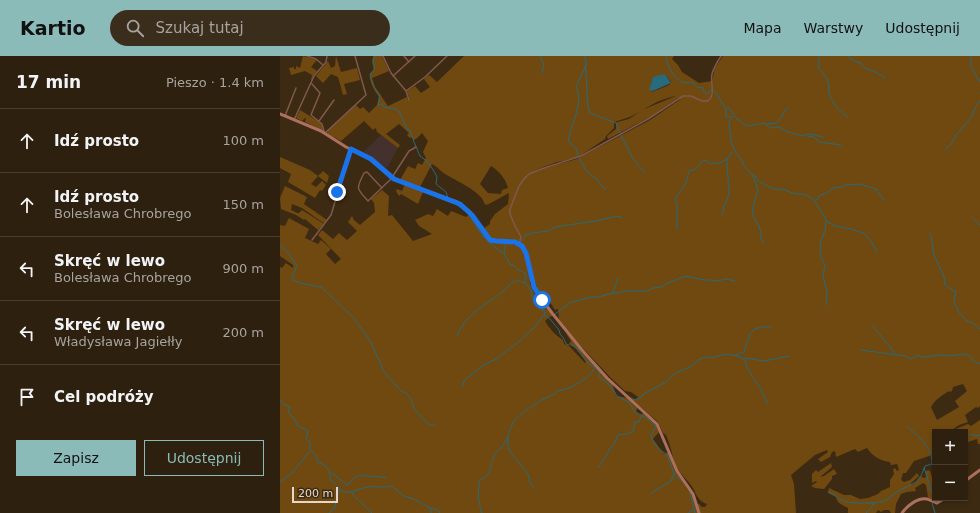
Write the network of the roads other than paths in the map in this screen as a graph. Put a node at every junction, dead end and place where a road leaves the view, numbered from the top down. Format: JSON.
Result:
{"nodes":[{"id":1,"x":307,"y":56,"type":"edge"},
{"id":2,"x":327,"y":56,"type":"edge"},
{"id":3,"x":354,"y":56,"type":"edge"},
{"id":4,"x":383,"y":56,"type":"edge"},
{"id":5,"x":404,"y":56,"type":"edge"},
{"id":6,"x":415,"y":56,"type":"edge"},
{"id":7,"x":447,"y":56,"type":"edge"},
{"id":8,"x":721,"y":56,"type":"edge"},
{"id":9,"x":409,"y":62,"type":"junction"},
{"id":10,"x":323,"y":65,"type":"junction"},
{"id":11,"x":393,"y":76,"type":"junction"},
{"id":12,"x":312,"y":83,"type":"junction"},
{"id":13,"x":296,"y":88,"type":"dead end"},
{"id":14,"x":406,"y":91,"type":"junction"},
{"id":15,"x":334,"y":100,"type":"dead end"},
{"id":16,"x":409,"y":100,"type":"dead end"},
{"id":17,"x":280,"y":114,"type":"edge"},
{"id":18,"x":285,"y":116,"type":"junction"},
{"id":19,"x":294,"y":120,"type":"junction"},
{"id":20,"x":320,"y":122,"type":"junction"},
{"id":21,"x":324,"y":133,"type":"junction"},
{"id":22,"x":416,"y":147,"type":"dead end"},
{"id":23,"x":351,"y":149,"type":"junction"},
{"id":24,"x":392,"y":178,"type":"junction"},
{"id":25,"x":382,"y":188,"type":"junction"},
{"id":26,"x":312,"y":240,"type":"dead end"},
{"id":27,"x":519,"y":244,"type":"junction"},
{"id":28,"x":980,"y":470,"type":"edge"},
{"id":29,"x":968,"y":479,"type":"edge"},
{"id":30,"x":932,"y":500,"type":"edge"},
{"id":31,"x":699,"y":513,"type":"edge"},
{"id":32,"x":902,"y":513,"type":"edge"}],
"edges":[{"from":1,"to":10,"type":"street"},
{"from":2,"to":10,"type":"street"},
{"from":3,"to":21,"type":"street"},
{"from":4,"to":11,"type":"street"},
{"from":5,"to":9,"type":"street"},
{"from":6,"to":9,"type":"street"},
{"from":7,"to":14,"type":"street"},
{"from":8,"to":27,"type":"street"},
{"from":9,"to":11,"type":"street"},
{"from":10,"to":12,"type":"street"},
{"from":11,"to":14,"type":"street"},
{"from":12,"to":19,"type":"street"},
{"from":12,"to":20,"type":"street"},
{"from":13,"to":18,"type":"street"},
{"from":14,"to":16,"type":"street"},
{"from":15,"to":20,"type":"street"},
{"from":17,"to":18,"type":"street"},
{"from":18,"to":19,"type":"street"},
{"from":19,"to":21,"type":"street"},
{"from":20,"to":21,"type":"street"},
{"from":21,"to":23,"type":"street"},
{"from":22,"to":24,"type":"street"},
{"from":23,"to":24,"type":"street"},
{"from":23,"to":26,"type":"street"},
{"from":24,"to":25,"type":"street"},
{"from":24,"to":27,"type":"street"},
{"from":25,"to":25,"type":"street"},
{"from":27,"to":31,"type":"street"},
{"from":28,"to":29,"type":"street"},
{"from":30,"to":32,"type":"street"}]}
